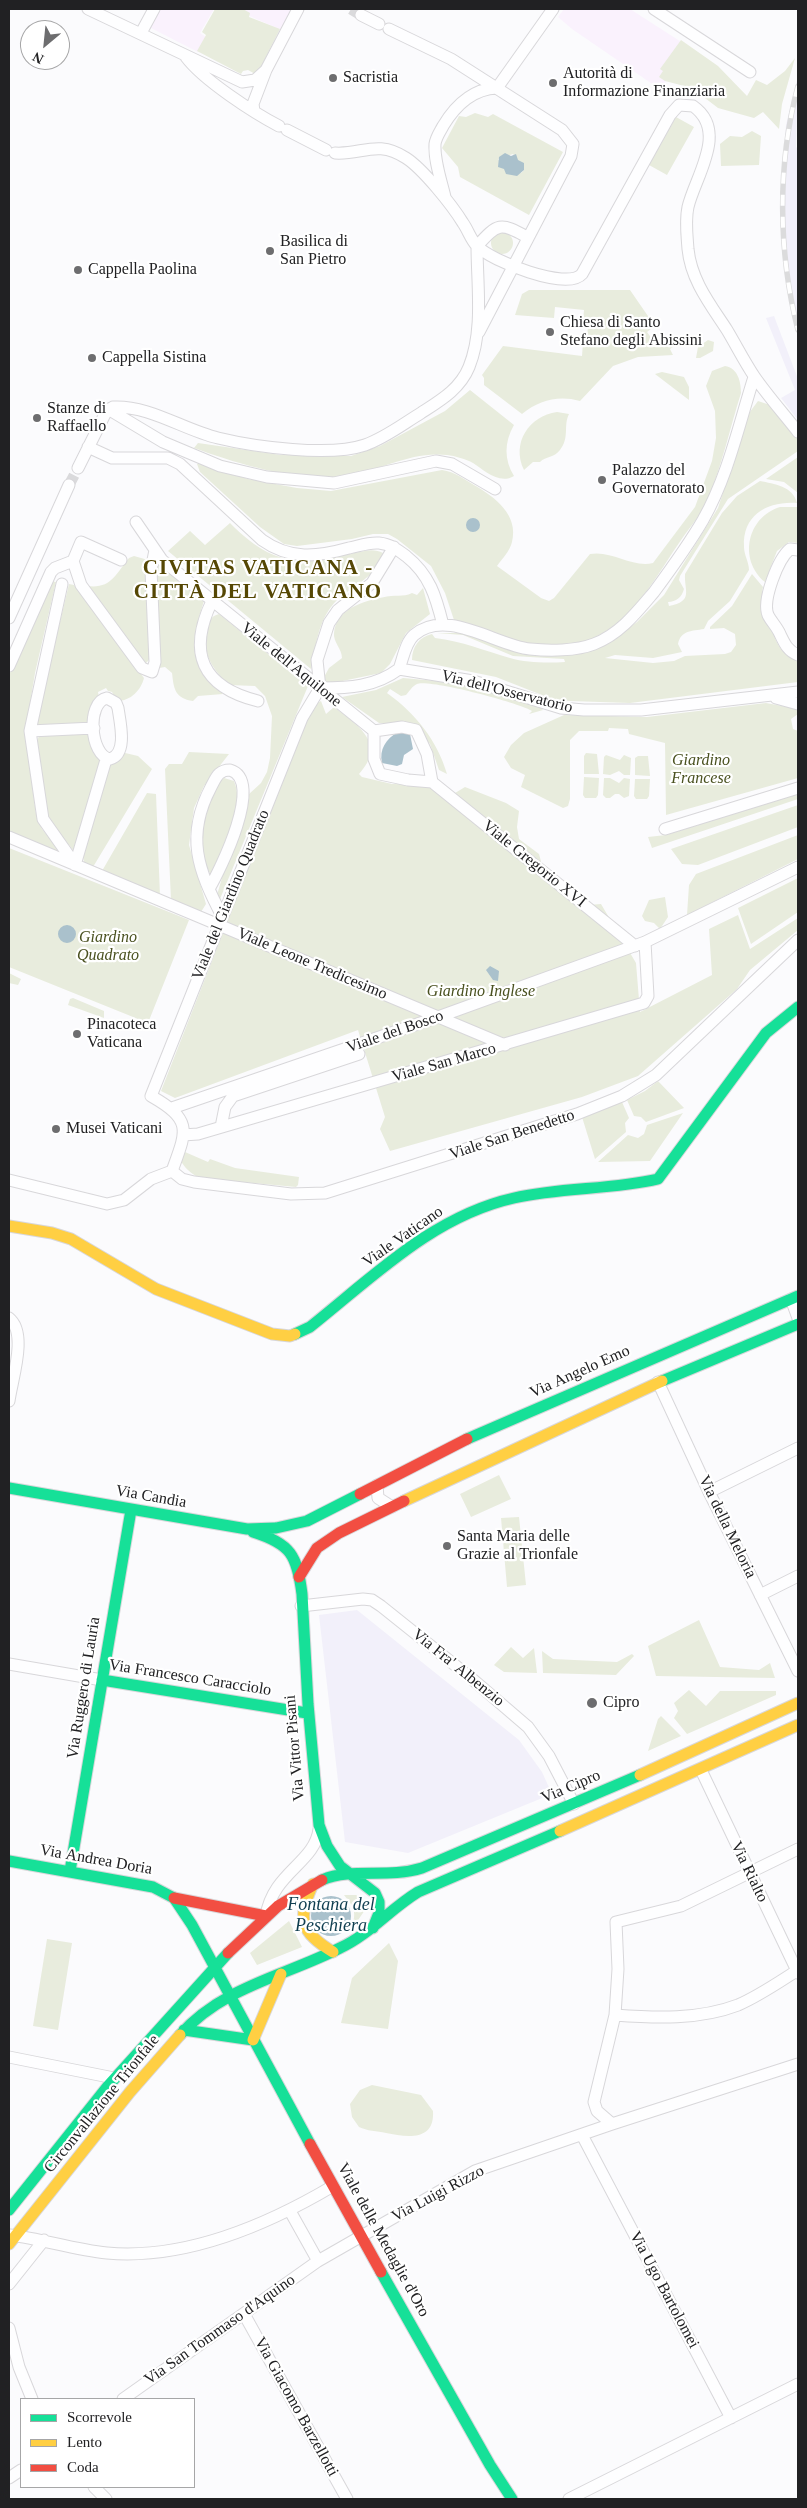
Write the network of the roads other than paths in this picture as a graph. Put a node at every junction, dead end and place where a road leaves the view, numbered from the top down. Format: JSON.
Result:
{"nodes":[{"id":1,"x":88,"y":9,"type":"edge"},
{"id":2,"x":154,"y":9,"type":"edge"},
{"id":3,"x":298,"y":9,"type":"edge"},
{"id":4,"x":553,"y":9,"type":"edge"},
{"id":5,"x":654,"y":9,"type":"edge"},
{"id":6,"x":361,"y":15,"type":"tunnel mouth"},
{"id":7,"x":141,"y":33,"type":"junction"},
{"id":8,"x":182,"y":51,"type":"junction"},
{"id":9,"x":266,"y":70,"type":"junction"},
{"id":10,"x":750,"y":72,"type":"dead end"},
{"id":11,"x":497,"y":88,"type":"junction"},
{"id":12,"x":254,"y":111,"type":"junction"},
{"id":13,"x":444,"y":197,"type":"junction"},
{"id":14,"x":527,"y":237,"type":"junction"},
{"id":15,"x":477,"y":246,"type":"junction"},
{"id":16,"x":512,"y":265,"type":"junction"},
{"id":17,"x":477,"y":336,"type":"junction"},
{"id":18,"x":754,"y":376,"type":"junction"},
{"id":19,"x":108,"y":409,"type":"junction"},
{"id":20,"x":798,"y":432,"type":"edge"},
{"id":21,"x":88,"y":447,"type":"junction"},
{"id":22,"x":78,"y":468,"type":"tunnel mouth"},
{"id":23,"x":69,"y":485,"type":"tunnel mouth"},
{"id":24,"x":495,"y":489,"type":"dead end"},
{"id":25,"x":136,"y":522,"type":"dead end"},
{"id":26,"x":394,"y":548,"type":"junction"},
{"id":27,"x":155,"y":550,"type":"junction"},
{"id":28,"x":798,"y":550,"type":"edge"},
{"id":29,"x":121,"y":560,"type":"dead end"},
{"id":30,"x":73,"y":561,"type":"junction"},
{"id":31,"x":62,"y":584,"type":"dead end"},
{"id":32,"x":212,"y":601,"type":"junction"},
{"id":33,"x":9,"y":618,"type":"edge"},
{"id":34,"x":443,"y":625,"type":"junction"},
{"id":35,"x":798,"y":655,"type":"edge"},
{"id":36,"x":9,"y":666,"type":"edge"},
{"id":37,"x":399,"y":669,"type":"junction"},
{"id":38,"x":320,"y":688,"type":"junction"},
{"id":39,"x":798,"y":692,"type":"edge"},
{"id":40,"x":771,"y":696,"type":"junction"},
{"id":41,"x":258,"y":701,"type":"dead end"},
{"id":42,"x":798,"y":704,"type":"edge"},
{"id":43,"x":94,"y":728,"type":"junction"},
{"id":44,"x":30,"y":731,"type":"junction"},
{"id":45,"x":374,"y":731,"type":"junction"},
{"id":46,"x":105,"y":763,"type":"dead end"},
{"id":47,"x":432,"y":782,"type":"junction"},
{"id":48,"x":798,"y":788,"type":"edge"},
{"id":49,"x":665,"y":829,"type":"dead end"},
{"id":50,"x":9,"y":837,"type":"edge"},
{"id":51,"x":75,"y":865,"type":"junction"},
{"id":52,"x":798,"y":867,"type":"edge"},
{"id":53,"x":211,"y":893,"type":"junction"},
{"id":54,"x":204,"y":919,"type":"junction"},
{"id":55,"x":220,"y":921,"type":"junction"},
{"id":56,"x":798,"y":940,"type":"edge"},
{"id":57,"x":640,"y":944,"type":"junction"},
{"id":58,"x":798,"y":1007,"type":"edge"},
{"id":59,"x":438,"y":1017,"type":"junction"},
{"id":60,"x":505,"y":1045,"type":"junction"},
{"id":61,"x":359,"y":1054,"type":"dead end"},
{"id":62,"x":172,"y":1108,"type":"junction"},
{"id":63,"x":221,"y":1128,"type":"junction"},
{"id":64,"x":183,"y":1135,"type":"junction"},
{"id":65,"x":172,"y":1171,"type":"junction"},
{"id":66,"x":9,"y":1180,"type":"edge"},
{"id":67,"x":9,"y":1226,"type":"edge"},
{"id":68,"x":794,"y":1297,"type":"edge"},
{"id":69,"x":798,"y":1318,"type":"edge"},
{"id":70,"x":12,"y":1321,"type":"edge"},
{"id":71,"x":798,"y":1324,"type":"edge"},
{"id":72,"x":658,"y":1382,"type":"junction"},
{"id":73,"x":9,"y":1401,"type":"edge"},
{"id":74,"x":798,"y":1448,"type":"edge"},
{"id":75,"x":378,"y":1485,"type":"junction"},
{"id":76,"x":9,"y":1488,"type":"edge"},
{"id":77,"x":709,"y":1492,"type":"junction"},
{"id":78,"x":392,"y":1507,"type":"junction"},
{"id":79,"x":131,"y":1510,"type":"junction"},
{"id":80,"x":288,"y":1526,"type":"joint"},
{"id":81,"x":247,"y":1529,"type":"junction"},
{"id":82,"x":798,"y":1576,"type":"edge"},
{"id":83,"x":299,"y":1577,"type":"junction"},
{"id":84,"x":760,"y":1595,"type":"junction"},
{"id":85,"x":301,"y":1606,"type":"junction"},
{"id":86,"x":9,"y":1664,"type":"edge"},
{"id":87,"x":798,"y":1671,"type":"edge"},
{"id":88,"x":102,"y":1680,"type":"junction"},
{"id":89,"x":798,"y":1703,"type":"edge"},
{"id":90,"x":308,"y":1713,"type":"junction"},
{"id":91,"x":798,"y":1725,"type":"edge"},
{"id":92,"x":700,"y":1770,"type":"junction"},
{"id":93,"x":574,"y":1804,"type":"junction"},
{"id":94,"x":319,"y":1827,"type":"junction"},
{"id":95,"x":798,"y":1849,"type":"edge"},
{"id":96,"x":9,"y":1861,"type":"edge"},
{"id":97,"x":70,"y":1871,"type":"junction"},
{"id":98,"x":749,"y":1872,"type":"junction"},
{"id":99,"x":350,"y":1873,"type":"junction"},
{"id":100,"x":313,"y":1884,"type":"junction"},
{"id":101,"x":174,"y":1898,"type":"junction"},
{"id":102,"x":266,"y":1916,"type":"junction"},
{"id":103,"x":372,"y":1928,"type":"junction"},
{"id":104,"x":333,"y":1952,"type":"junction"},
{"id":105,"x":215,"y":1967,"type":"junction"},
{"id":106,"x":798,"y":1971,"type":"edge"},
{"id":107,"x":281,"y":1974,"type":"junction"},
{"id":108,"x":229,"y":1995,"type":"junction"},
{"id":109,"x":615,"y":2016,"type":"junction"},
{"id":110,"x":184,"y":2030,"type":"junction"},
{"id":111,"x":253,"y":2040,"type":"junction"},
{"id":112,"x":9,"y":2058,"type":"edge"},
{"id":113,"x":798,"y":2064,"type":"edge"},
{"id":114,"x":114,"y":2078,"type":"junction"},
{"id":115,"x":612,"y":2124,"type":"junction"},
{"id":116,"x":578,"y":2136,"type":"junction"},
{"id":117,"x":334,"y":2186,"type":"junction"},
{"id":118,"x":9,"y":2210,"type":"edge"},
{"id":119,"x":290,"y":2211,"type":"junction"},
{"id":120,"x":362,"y":2236,"type":"junction"},
{"id":121,"x":11,"y":2238,"type":"edge"},
{"id":122,"x":44,"y":2240,"type":"junction"},
{"id":123,"x":318,"y":2261,"type":"junction"},
{"id":124,"x":9,"y":2284,"type":"edge"},
{"id":125,"x":244,"y":2314,"type":"junction"},
{"id":126,"x":9,"y":2328,"type":"edge"},
{"id":127,"x":798,"y":2384,"type":"edge"},
{"id":128,"x":32,"y":2398,"type":"edge"},
{"id":129,"x":124,"y":2398,"type":"edge"},
{"id":130,"x":731,"y":2418,"type":"junction"},
{"id":131,"x":20,"y":2471,"type":"edge"},
{"id":132,"x":9,"y":2478,"type":"edge"},
{"id":133,"x":95,"y":2488,"type":"edge"},
{"id":134,"x":106,"y":2499,"type":"edge"},
{"id":135,"x":348,"y":2499,"type":"edge"},
{"id":136,"x":512,"y":2499,"type":"edge"},
{"id":137,"x":569,"y":2499,"type":"edge"}],
"edges":[{"from":1,"to":7,"type":"street"},
{"from":2,"to":7,"type":"street"},
{"from":3,"to":9,"type":"street"},
{"from":4,"to":11,"type":"street"},
{"from":5,"to":10,"type":"street"},
{"from":6,"to":11,"type":"street"},
{"from":7,"to":8,"type":"street"},
{"from":8,"to":9,"type":"street"},
{"from":8,"to":12,"type":"street"},
{"from":9,"to":12,"type":"street"},
{"from":11,"to":13,"type":"street"},
{"from":11,"to":14,"type":"street"},
{"from":12,"to":13,"type":"street"},
{"from":13,"to":15,"type":"street"},
{"from":14,"to":15,"type":"street"},
{"from":14,"to":16,"type":"street"},
{"from":15,"to":16,"type":"street"},
{"from":15,"to":17,"type":"street"},
{"from":16,"to":17,"type":"street"},
{"from":16,"to":18,"type":"street"},
{"from":17,"to":19,"type":"street"},
{"from":18,"to":20,"type":"street"},
{"from":18,"to":34,"type":"street"},
{"from":19,"to":21,"type":"street"},
{"from":19,"to":24,"type":"street"},
{"from":21,"to":22,"type":"street"},
{"from":21,"to":26,"type":"street"},
{"from":23,"to":33,"type":"street"},
{"from":25,"to":27,"type":"street","name":"Viale dell'Aquilone"},
{"from":26,"to":34,"type":"street"},
{"from":26,"to":38,"type":"street"},
{"from":27,"to":30,"type":"street"},
{"from":27,"to":32,"type":"street","name":"Viale dell'Aquilone"},
{"from":28,"to":35,"type":"street"},
{"from":29,"to":30,"type":"street"},
{"from":30,"to":36,"type":"street"},
{"from":31,"to":44,"type":"street"},
{"from":32,"to":38,"type":"street","name":"Viale dell'Aquilone"},
{"from":32,"to":41,"type":"street"},
{"from":34,"to":37,"type":"street"},
{"from":37,"to":38,"type":"street"},
{"from":37,"to":40,"type":"street","name":"Via dell'Osservatorio"},
{"from":38,"to":45,"type":"street","name":"Viale dell'Aquilone"},
{"from":38,"to":55,"type":"street","name":"Viale del Giardino Quadrato"},
{"from":39,"to":40,"type":"street","name":"Via dell'Osservatorio"},
{"from":40,"to":42,"type":"street"},
{"from":43,"to":43,"type":"street"},
{"from":43,"to":44,"type":"street"},
{"from":44,"to":51,"type":"street"},
{"from":45,"to":47,"type":"street"},
{"from":45,"to":47,"type":"street"},
{"from":46,"to":51,"type":"street"},
{"from":47,"to":57,"type":"street","name":"Viale Gregorio XVI"},
{"from":48,"to":49,"type":"street"},
{"from":50,"to":51,"type":"street","name":"Viale Leone Tredicesimo"},
{"from":51,"to":54,"type":"street","name":"Viale Leone Tredicesimo"},
{"from":52,"to":57,"type":"street","name":"Viale del Bosco"},
{"from":53,"to":53,"type":"street"},
{"from":53,"to":54,"type":"street"},
{"from":53,"to":55,"type":"street"},
{"from":54,"to":55,"type":"street","name":"Viale Leone Tredicesimo"},
{"from":55,"to":59,"type":"street","name":"Viale Leone Tredicesimo"},
{"from":55,"to":62,"type":"street","name":"Viale del Giardino Quadrato"},
{"from":56,"to":65,"type":"street","name":"Viale San Benedetto"},
{"from":57,"to":59,"type":"street","name":"Viale del Bosco"},
{"from":57,"to":60,"type":"street","name":"Viale San Marco"},
{"from":58,"to":67,"type":"main road","name":"Viale Vaticano"},
{"from":59,"to":60,"type":"street","name":"Viale Leone Tredicesimo"},
{"from":59,"to":62,"type":"street","name":"Viale del Bosco"},
{"from":60,"to":63,"type":"street","name":"Viale San Marco"},
{"from":61,"to":63,"type":"street"},
{"from":62,"to":64,"type":"street","name":"Viale del Giardino Quadrato"},
{"from":63,"to":64,"type":"street","name":"Viale San Marco"},
{"from":64,"to":65,"type":"street"},
{"from":65,"to":66,"type":"street"},
{"from":68,"to":69,"type":"street"},
{"from":68,"to":75,"type":"main road","name":"Via Angelo Emo"},
{"from":70,"to":73,"type":"street"},
{"from":71,"to":72,"type":"main road"},
{"from":72,"to":77,"type":"street","name":"Via della Meloria"},
{"from":72,"to":78,"type":"main road"},
{"from":74,"to":77,"type":"street"},
{"from":75,"to":78,"type":"street"},
{"from":75,"to":80,"type":"main road","name":"Via Angelo Emo"},
{"from":76,"to":79,"type":"main road","name":"Via Candia"},
{"from":77,"to":84,"type":"street","name":"Via della Meloria"},
{"from":78,"to":83,"type":"main road"},
{"from":79,"to":81,"type":"main road","name":"Via Candia"},
{"from":79,"to":88,"type":"main road","name":"Via Ruggero di Lauria"},
{"from":80,"to":81,"type":"main road","name":"Via Candia"},
{"from":81,"to":83,"type":"main road"},
{"from":82,"to":84,"type":"street"},
{"from":83,"to":85,"type":"main road","name":"Via Vittor Pisani"},
{"from":84,"to":87,"type":"street","name":"Via della Meloria"},
{"from":85,"to":90,"type":"main road","name":"Via Vittor Pisani"},
{"from":85,"to":93,"type":"street","name":"Via Fra' Albenzio"},
{"from":86,"to":88,"type":"street","name":"Via Francesco Caracciolo"},
{"from":88,"to":90,"type":"main road","name":"Via Francesco Caracciolo"},
{"from":88,"to":97,"type":"main road","name":"Via Ruggero di Lauria"},
{"from":89,"to":93,"type":"main road","name":"Via Cipro"},
{"from":90,"to":94,"type":"main road","name":"Via Vittor Pisani"},
{"from":91,"to":92,"type":"main road"},
{"from":92,"to":98,"type":"street","name":"Via Rialto"},
{"from":92,"to":103,"type":"main road"},
{"from":93,"to":99,"type":"main road","name":"Via Cipro"},
{"from":94,"to":99,"type":"main road","name":"Via Vittor Pisani"},
{"from":94,"to":102,"type":"street"},
{"from":95,"to":98,"type":"street"},
{"from":96,"to":97,"type":"main road","name":"Via Andrea Doria"},
{"from":97,"to":101,"type":"main road","name":"Via Andrea Doria"},
{"from":98,"to":106,"type":"street","name":"Via Rialto"},
{"from":98,"to":109,"type":"street"},
{"from":99,"to":100,"type":"main road"},
{"from":99,"to":103,"type":"main road"},
{"from":100,"to":102,"type":"main road","name":"Circonvallazione Trionfale"},
{"from":100,"to":104,"type":"main road"},
{"from":101,"to":102,"type":"main road"},
{"from":101,"to":105,"type":"main road","name":"Viale delle Medaglie d'Oro"},
{"from":102,"to":105,"type":"main road","name":"Circonvallazione Trionfale"},
{"from":103,"to":104,"type":"main road"},
{"from":104,"to":107,"type":"main road","name":"Circonvallazione Trionfale"},
{"from":105,"to":108,"type":"main road","name":"Viale delle Medaglie d'Oro"},
{"from":105,"to":114,"type":"main road","name":"Circonvallazione Trionfale"},
{"from":106,"to":109,"type":"street"},
{"from":107,"to":108,"type":"main road","name":"Circonvallazione Trionfale"},
{"from":107,"to":111,"type":"main road"},
{"from":108,"to":110,"type":"main road","name":"Circonvallazione Trionfale"},
{"from":108,"to":111,"type":"main road","name":"Viale delle Medaglie d'Oro"},
{"from":109,"to":115,"type":"street"},
{"from":110,"to":111,"type":"main road"},
{"from":110,"to":121,"type":"main road","name":"Circonvallazione Trionfale"},
{"from":111,"to":117,"type":"main road","name":"Viale delle Medaglie d'Oro"},
{"from":112,"to":114,"type":"street"},
{"from":113,"to":115,"type":"street","name":"Via Luigi Rizzo"},
{"from":114,"to":118,"type":"main road","name":"Circonvallazione Trionfale"},
{"from":115,"to":116,"type":"street","name":"Via Luigi Rizzo"},
{"from":116,"to":120,"type":"street","name":"Via Luigi Rizzo"},
{"from":116,"to":130,"type":"street","name":"Via Ugo Bartolomei"},
{"from":117,"to":119,"type":"street"},
{"from":117,"to":120,"type":"main road","name":"Viale delle Medaglie d'Oro"},
{"from":119,"to":122,"type":"street"},
{"from":119,"to":123,"type":"street"},
{"from":120,"to":123,"type":"street","name":"Via Luigi Rizzo"},
{"from":120,"to":136,"type":"main road","name":"Viale delle Medaglie d'Oro"},
{"from":121,"to":122,"type":"street"},
{"from":122,"to":124,"type":"street"},
{"from":123,"to":125,"type":"street","name":"Via San Tommaso d'Aquino"},
{"from":125,"to":129,"type":"street","name":"Via San Tommaso d'Aquino"},
{"from":125,"to":135,"type":"street","name":"Via Giacomo Barzellotti"},
{"from":126,"to":128,"type":"street"},
{"from":127,"to":130,"type":"street"},
{"from":130,"to":137,"type":"street"},
{"from":131,"to":132,"type":"street"},
{"from":133,"to":134,"type":"street"}]}
